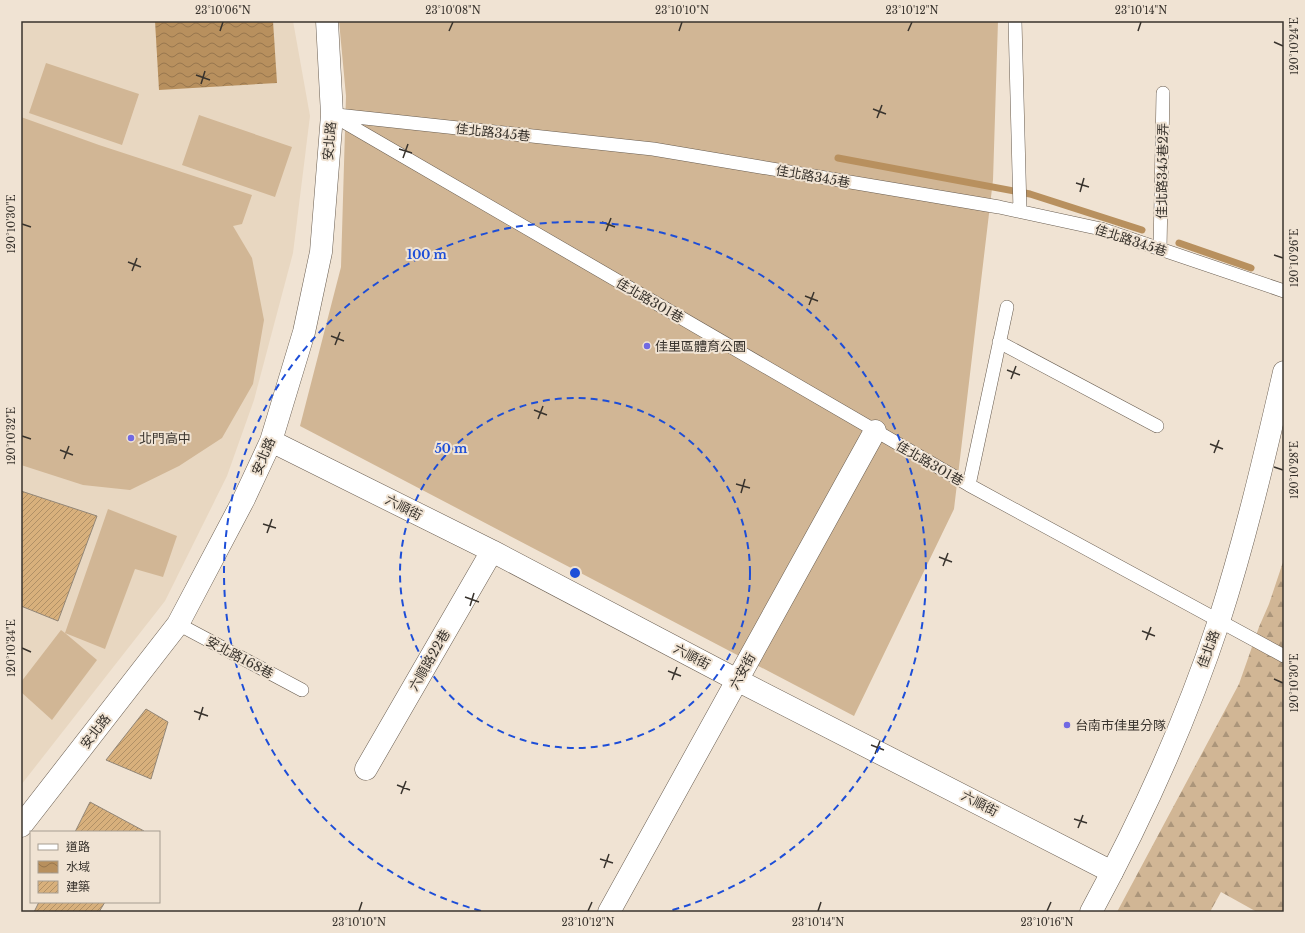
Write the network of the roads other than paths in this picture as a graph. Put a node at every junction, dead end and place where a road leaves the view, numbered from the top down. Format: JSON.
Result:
{"nodes":[{"id":1,"x":327,"y":21,"type":"edge"},
{"id":2,"x":1015,"y":21,"type":"edge"},
{"id":3,"x":1163,"y":93,"type":"dead end"},
{"id":4,"x":332,"y":115,"type":"junction"},
{"id":5,"x":1020,"y":211,"type":"junction"},
{"id":6,"x":1160,"y":249,"type":"junction"},
{"id":7,"x":1284,"y":291,"type":"edge"},
{"id":8,"x":1006,"y":307,"type":"dead end"},
{"id":9,"x":999,"y":342,"type":"junction"},
{"id":10,"x":1284,"y":372,"type":"edge"},
{"id":11,"x":1157,"y":426,"type":"dead end"},
{"id":12,"x":875,"y":431,"type":"junction"},
{"id":13,"x":271,"y":441,"type":"junction"},
{"id":14,"x":969,"y":485,"type":"junction"},
{"id":15,"x":492,"y":552,"type":"junction"},
{"id":16,"x":1219,"y":621,"type":"junction"},
{"id":17,"x":178,"y":624,"type":"junction"},
{"id":18,"x":1284,"y":656,"type":"edge"},
{"id":19,"x":737,"y":680,"type":"junction"},
{"id":20,"x":302,"y":690,"type":"dead end"},
{"id":21,"x":366,"y":769,"type":"dead end"},
{"id":22,"x":21,"y":826,"type":"edge"},
{"id":23,"x":1112,"y":872,"type":"junction"},
{"id":24,"x":609,"y":912,"type":"edge"},
{"id":25,"x":1091,"y":912,"type":"edge"}],
"edges":[{"from":1,"to":4,"type":"street","name":"安北路"},
{"from":2,"to":5,"type":"lane"},
{"from":3,"to":6,"type":"lane","name":"佳北路345巷2弄"},
{"from":4,"to":5,"type":"lane","name":"佳北路345巷"},
{"from":4,"to":12,"type":"lane","name":"佳北路301巷"},
{"from":4,"to":13,"type":"street","name":"安北路"},
{"from":5,"to":6,"type":"lane","name":"佳北路345巷"},
{"from":6,"to":7,"type":"lane","name":"佳北路345巷"},
{"from":8,"to":9,"type":"lane","name":"佳北路301巷"},
{"from":9,"to":11,"type":"lane"},
{"from":9,"to":14,"type":"lane","name":"佳北路301巷"},
{"from":10,"to":16,"type":"street","name":"佳北路"},
{"from":12,"to":14,"type":"lane","name":"佳北路301巷"},
{"from":12,"to":19,"type":"street","name":"六安街"},
{"from":13,"to":15,"type":"street","name":"六順街"},
{"from":13,"to":17,"type":"street","name":"安北路"},
{"from":14,"to":16,"type":"lane","name":"佳北路301巷"},
{"from":15,"to":19,"type":"street","name":"六順街"},
{"from":15,"to":21,"type":"street","name":"六順路22巷"},
{"from":16,"to":18,"type":"lane","name":"佳北路301巷"},
{"from":16,"to":23,"type":"street","name":"佳北路"},
{"from":17,"to":20,"type":"lane","name":"安北路168巷"},
{"from":17,"to":22,"type":"street","name":"安北路"},
{"from":19,"to":23,"type":"street","name":"六順街"},
{"from":19,"to":24,"type":"street","name":"六安街"},
{"from":23,"to":25,"type":"street","name":"佳北路"}]}
